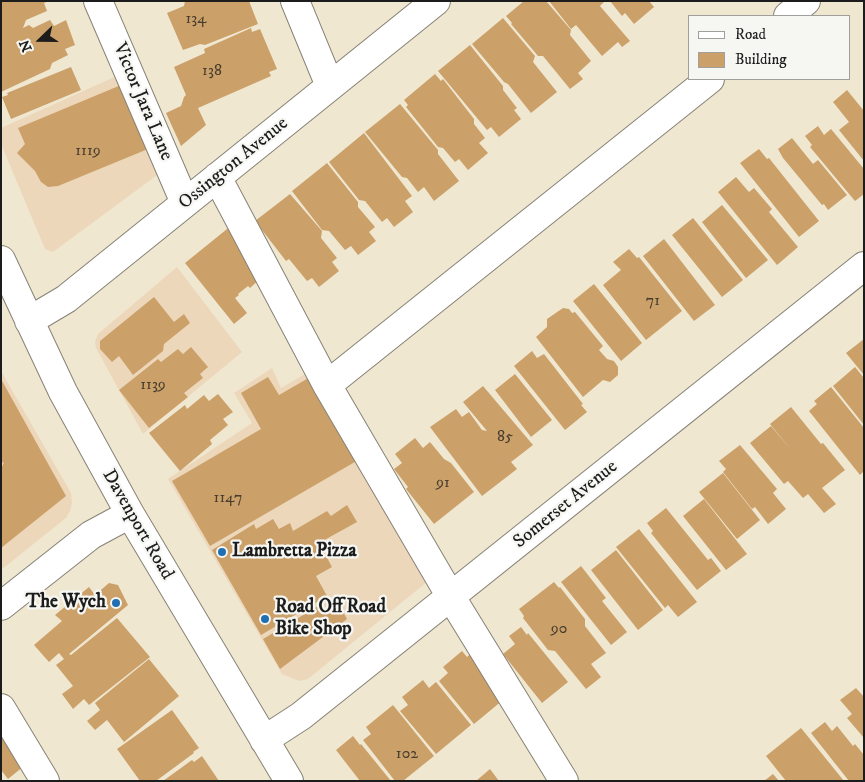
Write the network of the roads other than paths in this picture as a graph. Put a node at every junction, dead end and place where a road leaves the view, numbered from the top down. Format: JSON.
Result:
{"nodes":[{"id":1,"x":98,"y":1,"type":"edge"},
{"id":2,"x":295,"y":1,"type":"edge"},
{"id":3,"x":436,"y":1,"type":"edge"},
{"id":4,"x":806,"y":1,"type":"edge"},
{"id":5,"x":789,"y":15,"type":"edge"},
{"id":6,"x":709,"y":80,"type":"edge"},
{"id":7,"x":330,"y":86,"type":"junction"},
{"id":8,"x":217,"y":177,"type":"junction"},
{"id":9,"x":185,"y":203,"type":"junction"},
{"id":10,"x":1,"y":260,"type":"edge"},
{"id":11,"x":864,"y":266,"type":"edge"},
{"id":12,"x":29,"y":321,"type":"junction"},
{"id":13,"x":327,"y":385,"type":"junction"},
{"id":14,"x":130,"y":514,"type":"junction"},
{"id":15,"x":451,"y":597,"type":"junction"},
{"id":16,"x":1,"y":606,"type":"edge"},
{"id":17,"x":1,"y":708,"type":"edge"},
{"id":18,"x":264,"y":740,"type":"junction"},
{"id":19,"x":45,"y":781,"type":"edge"},
{"id":20,"x":289,"y":781,"type":"edge"},
{"id":21,"x":564,"y":781,"type":"edge"}],
"edges":[{"from":1,"to":9,"type":"street","name":"Victor Jara Lane"},
{"from":2,"to":7,"type":"street"},
{"from":3,"to":7,"type":"street","name":"Ossington Avenue"},
{"from":4,"to":5,"type":"street"},
{"from":6,"to":13,"type":"street"},
{"from":7,"to":8,"type":"street","name":"Ossington Avenue"},
{"from":8,"to":9,"type":"street","name":"Ossington Avenue"},
{"from":8,"to":13,"type":"street"},
{"from":9,"to":12,"type":"street","name":"Ossington Avenue"},
{"from":10,"to":12,"type":"street","name":"Davenport Road"},
{"from":11,"to":15,"type":"street","name":"Somerset Avenue"},
{"from":12,"to":14,"type":"street","name":"Davenport Road"},
{"from":13,"to":15,"type":"street"},
{"from":14,"to":16,"type":"street"},
{"from":14,"to":18,"type":"street","name":"Davenport Road"},
{"from":15,"to":18,"type":"street","name":"Somerset Avenue"},
{"from":15,"to":21,"type":"street"},
{"from":17,"to":19,"type":"street"},
{"from":18,"to":20,"type":"street","name":"Davenport Road"}]}
